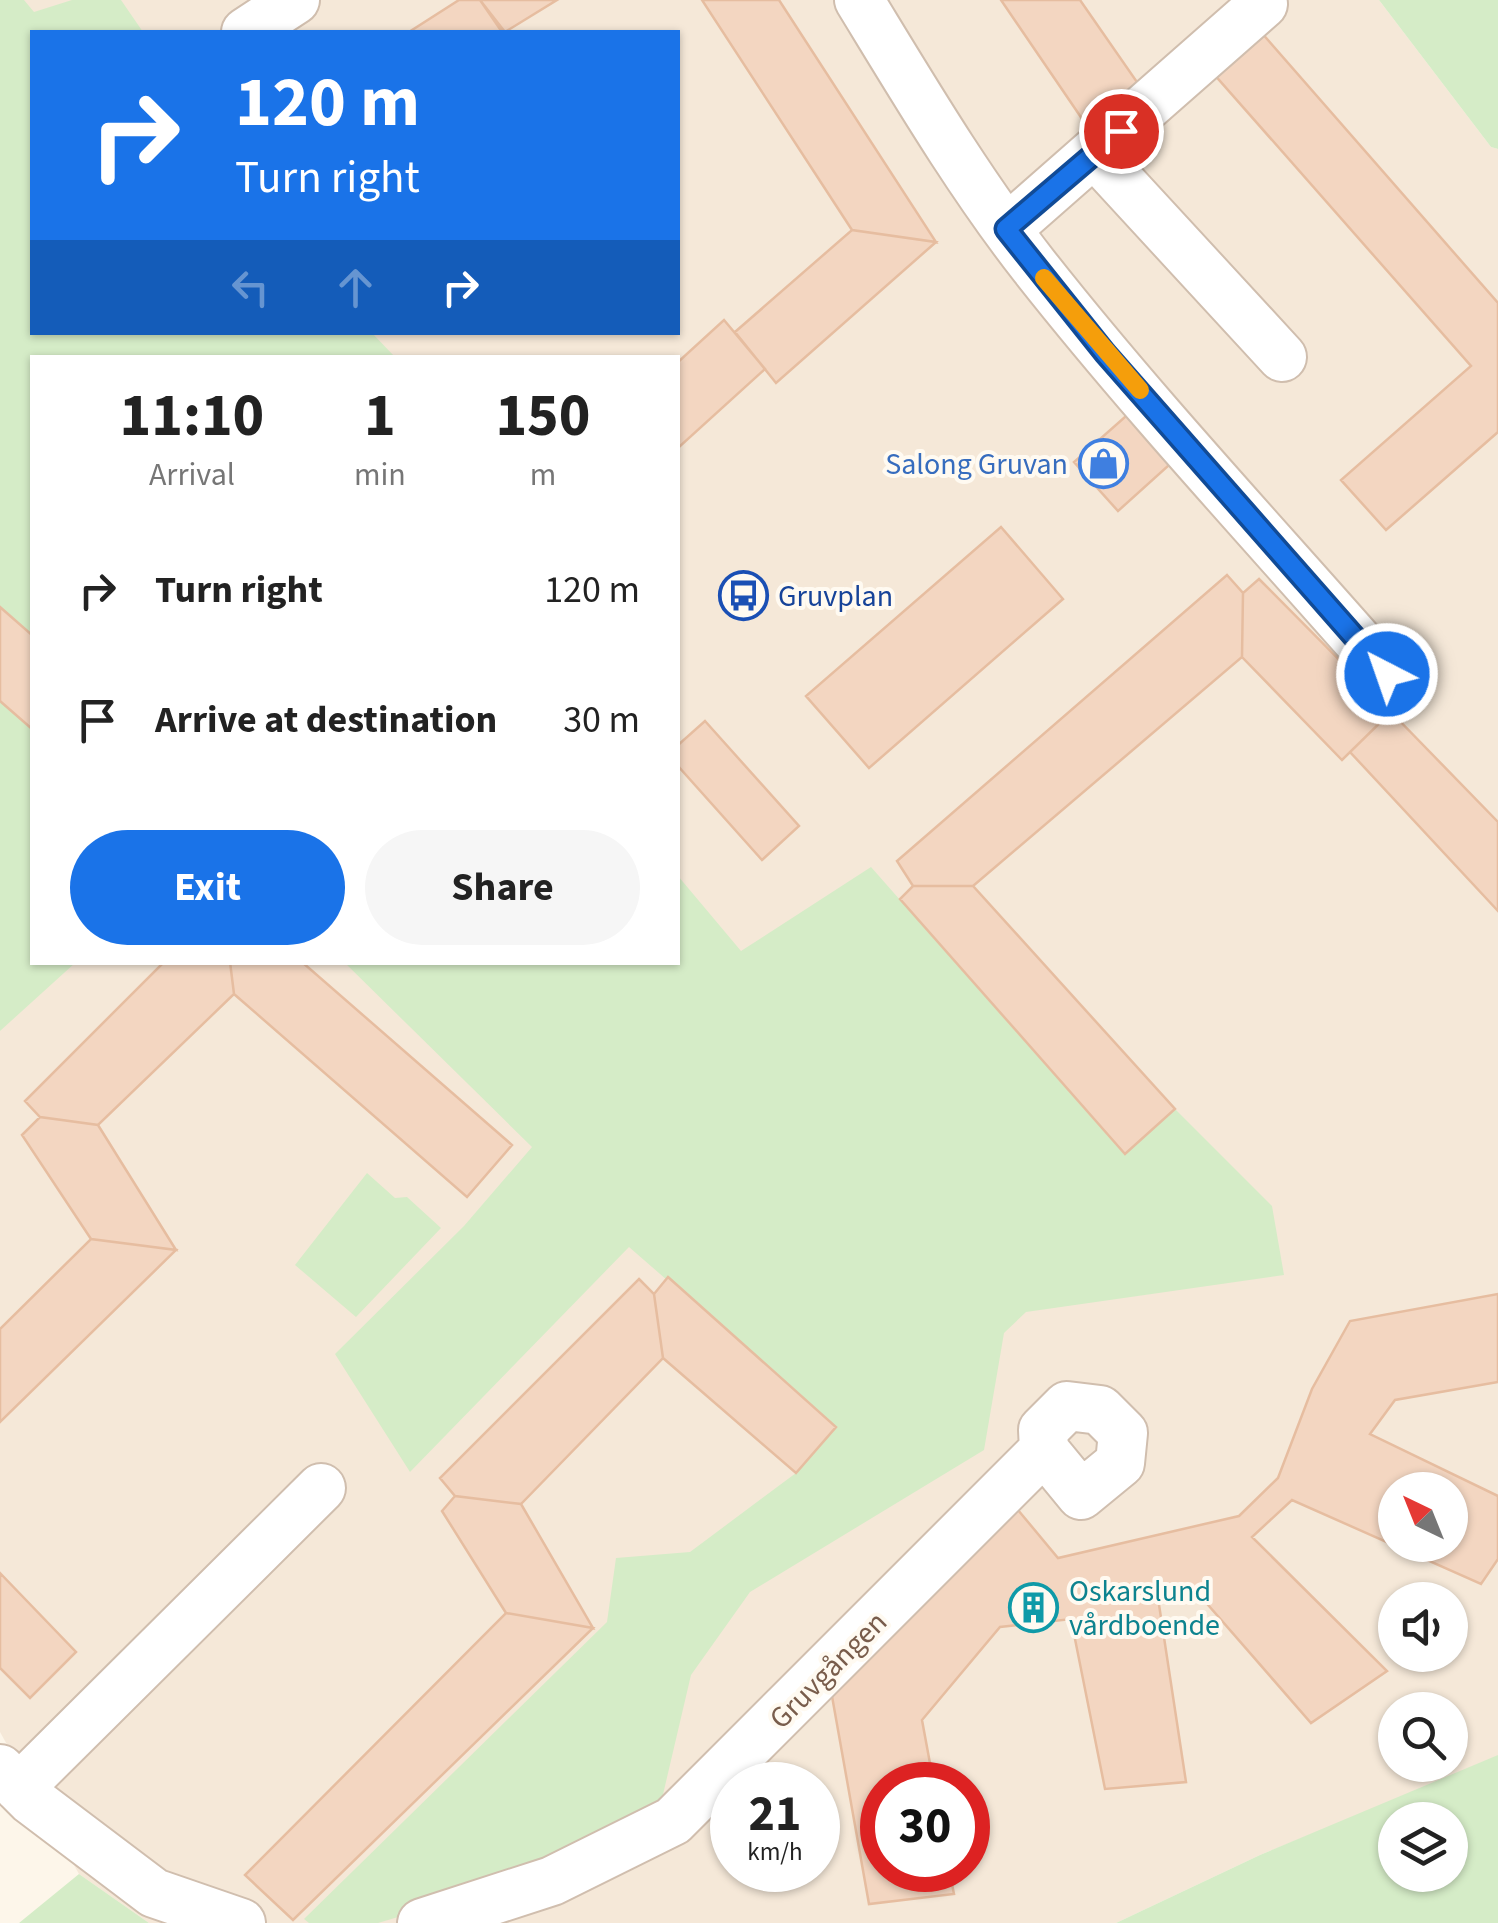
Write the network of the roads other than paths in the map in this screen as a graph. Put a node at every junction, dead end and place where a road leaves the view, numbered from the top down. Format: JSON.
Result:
{"nodes":[{"id":1,"x":296,"y":0,"type":"edge"},
{"id":2,"x":858,"y":0,"type":"edge"},
{"id":3,"x":1262,"y":4,"type":"dead end"},
{"id":4,"x":249,"y":30,"type":"edge"},
{"id":5,"x":1095,"y":154,"type":"junction"},
{"id":6,"x":1006,"y":229,"type":"junction"},
{"id":7,"x":1282,"y":357,"type":"dead end"},
{"id":8,"x":1387,"y":674,"type":"dead end"},
{"id":9,"x":1044,"y":1450,"type":"dead end"},
{"id":10,"x":322,"y":1488,"type":"dead end"},
{"id":11,"x":10,"y":1779,"type":"edge"},
{"id":12,"x":241,"y":1923,"type":"edge"},
{"id":13,"x":422,"y":1923,"type":"edge"}],
"edges":[{"from":1,"to":4,"type":"street"},
{"from":2,"to":6,"type":"street"},
{"from":3,"to":5,"type":"street"},
{"from":5,"to":6,"type":"street"},
{"from":5,"to":7,"type":"street"},
{"from":6,"to":8,"type":"street"},
{"from":9,"to":13,"type":"street","name":"Gruvgången"},
{"from":10,"to":11,"type":"street"},
{"from":11,"to":12,"type":"street"}]}
